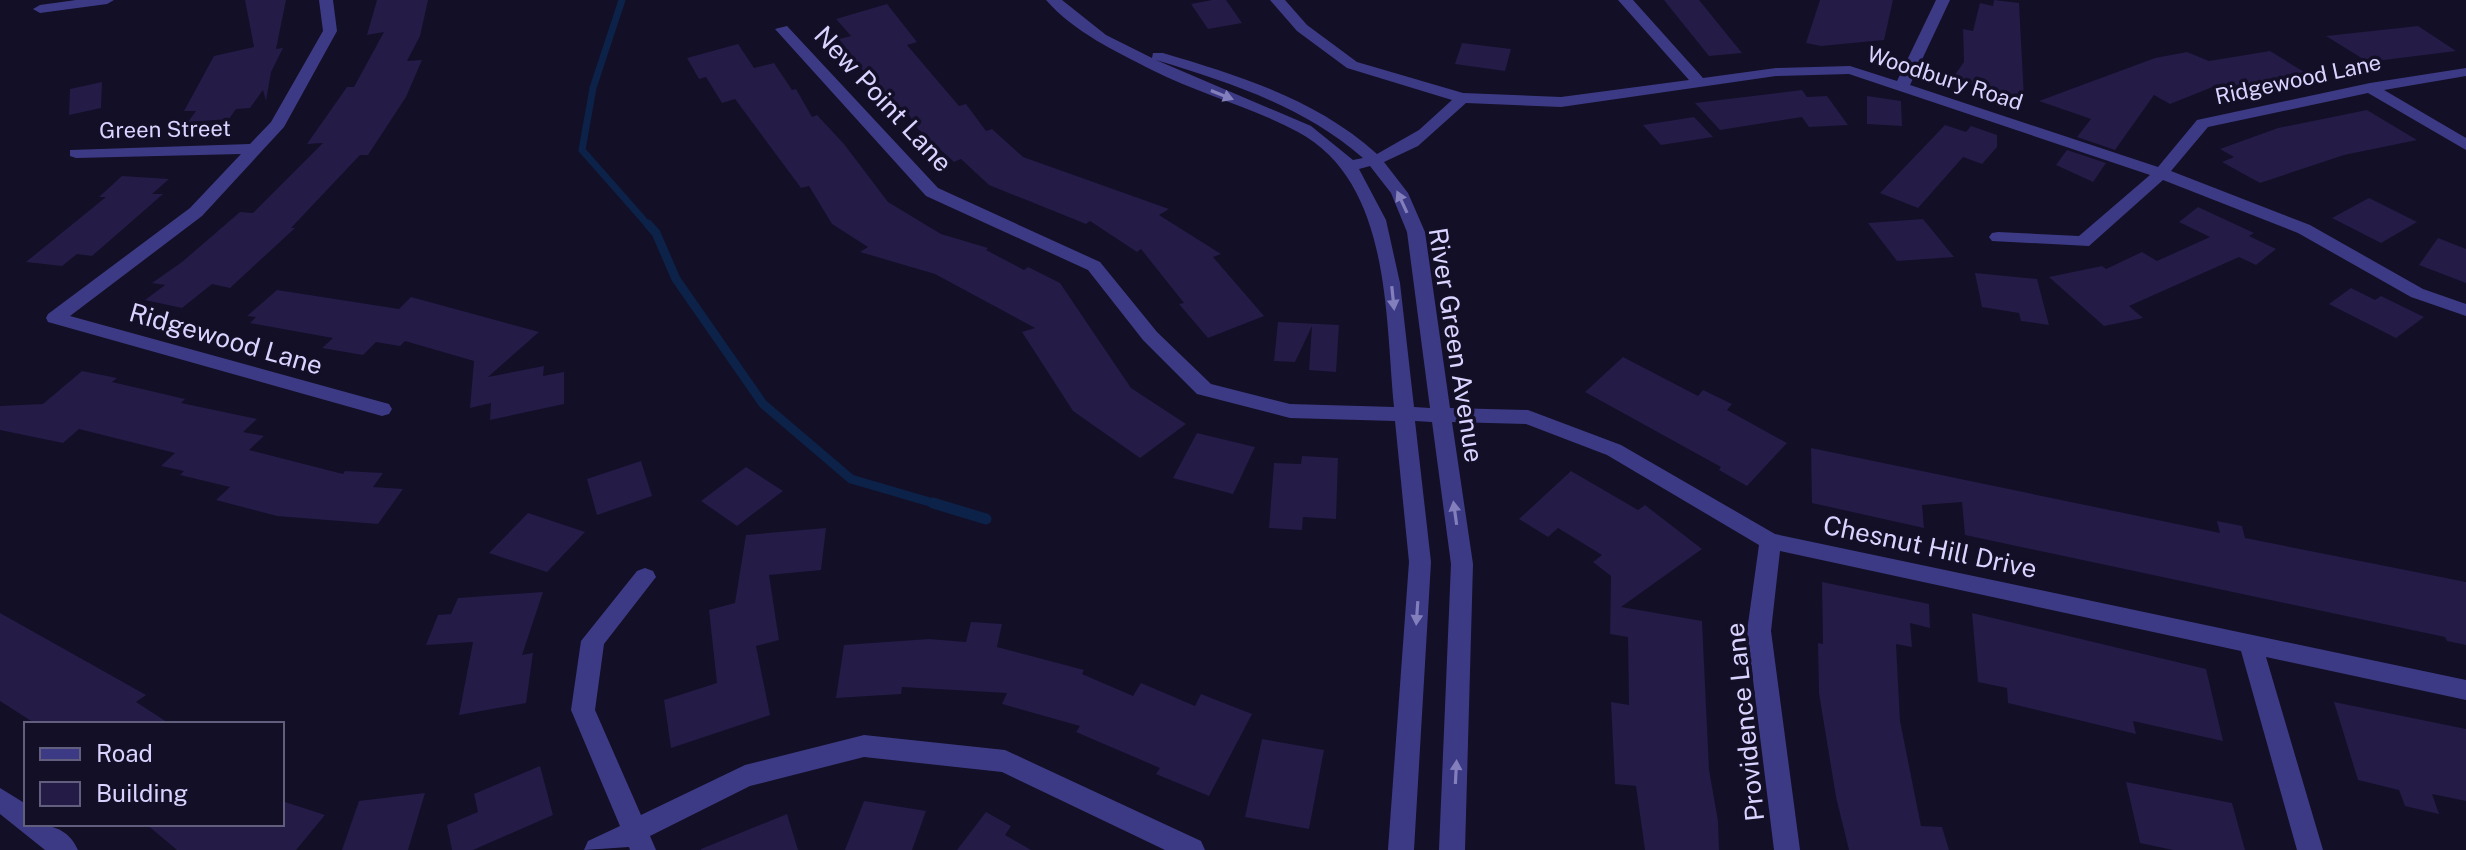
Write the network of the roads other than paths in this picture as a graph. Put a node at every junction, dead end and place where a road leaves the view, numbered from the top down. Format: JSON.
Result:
{"nodes":[{"id":1,"x":107,"y":0,"type":"edge"},
{"id":2,"x":326,"y":0,"type":"edge"},
{"id":3,"x":1053,"y":0,"type":"edge"},
{"id":4,"x":1277,"y":0,"type":"edge"},
{"id":5,"x":1625,"y":0,"type":"edge"},
{"id":6,"x":1943,"y":0,"type":"edge"},
{"id":7,"x":40,"y":9,"type":"dead end"},
{"id":8,"x":782,"y":29,"type":"dead end"},
{"id":9,"x":1101,"y":38,"type":"junction"},
{"id":10,"x":2466,"y":72,"type":"edge"},
{"id":11,"x":1700,"y":83,"type":"junction"},
{"id":12,"x":1902,"y":87,"type":"junction"},
{"id":13,"x":2370,"y":88,"type":"junction"},
{"id":14,"x":1462,"y":98,"type":"junction"},
{"id":15,"x":2466,"y":145,"type":"edge"},
{"id":16,"x":255,"y":149,"type":"junction"},
{"id":17,"x":76,"y":153,"type":"dead end"},
{"id":18,"x":1373,"y":162,"type":"junction"},
{"id":19,"x":1350,"y":166,"type":"junction"},
{"id":20,"x":2161,"y":173,"type":"junction"},
{"id":21,"x":1998,"y":237,"type":"dead end"},
{"id":22,"x":2466,"y":310,"type":"edge"},
{"id":23,"x":382,"y":409,"type":"dead end"},
{"id":24,"x":1405,"y":416,"type":"junction"},
{"id":25,"x":1442,"y":417,"type":"junction"},
{"id":26,"x":1770,"y":541,"type":"junction"},
{"id":27,"x":645,"y":577,"type":"dead end"},
{"id":28,"x":2251,"y":644,"type":"junction"},
{"id":29,"x":2466,"y":690,"type":"edge"},
{"id":30,"x":0,"y":799,"type":"edge"},
{"id":31,"x":24,"y":817,"type":"edge"},
{"id":32,"x":35,"y":826,"type":"edge"},
{"id":33,"x":640,"y":840,"type":"edge"},
{"id":34,"x":65,"y":850,"type":"edge"},
{"id":35,"x":597,"y":850,"type":"edge"},
{"id":36,"x":1192,"y":850,"type":"edge"},
{"id":37,"x":1401,"y":850,"type":"edge"},
{"id":38,"x":1452,"y":850,"type":"edge"},
{"id":39,"x":1787,"y":850,"type":"edge"},
{"id":40,"x":2310,"y":850,"type":"edge"}],
"edges":[{"from":1,"to":7,"type":"street"},
{"from":2,"to":16,"type":"street"},
{"from":3,"to":9,"type":"street","name":"River Green Avenue"},
{"from":4,"to":14,"type":"street","name":"Woodbury Road"},
{"from":5,"to":11,"type":"street"},
{"from":6,"to":12,"type":"street"},
{"from":8,"to":24,"type":"street","name":"New Point Lane"},
{"from":9,"to":18,"type":"street","name":"River Green Avenue"},
{"from":9,"to":19,"type":"street","name":"River Green Avenue","one_way":true},
{"from":10,"to":13,"type":"street","name":"Ridgewood Lane"},
{"from":11,"to":12,"type":"street","name":"Woodbury Road"},
{"from":11,"to":14,"type":"street","name":"Woodbury Road"},
{"from":12,"to":20,"type":"street","name":"Woodbury Road"},
{"from":13,"to":15,"type":"street"},
{"from":13,"to":20,"type":"street","name":"Ridgewood Lane"},
{"from":14,"to":18,"type":"street"},
{"from":16,"to":17,"type":"street","name":"Green Street"},
{"from":16,"to":23,"type":"street","name":"Ridgewood Lane"},
{"from":18,"to":19,"type":"street"},
{"from":25,"to":18,"type":"street","name":"River Green Avenue","one_way":true},
{"from":19,"to":24,"type":"street","name":"River Green Avenue","one_way":true},
{"from":20,"to":21,"type":"street","name":"Ridgewood Lane"},
{"from":20,"to":22,"type":"street","name":"Woodbury Road"},
{"from":24,"to":25,"type":"street","name":"Chesnut Hill Drive"},
{"from":24,"to":37,"type":"street","name":"River Green Avenue","one_way":true},
{"from":25,"to":26,"type":"street","name":"Chesnut Hill Drive"},
{"from":38,"to":25,"type":"street","name":"River Green Avenue","one_way":true},
{"from":26,"to":28,"type":"street","name":"Chesnut Hill Drive"},
{"from":26,"to":39,"type":"street","name":"Providence Lane"},
{"from":27,"to":33,"type":"street"},
{"from":28,"to":29,"type":"street","name":"Chesnut Hill Drive"},
{"from":28,"to":40,"type":"street"},
{"from":30,"to":31,"type":"street"},
{"from":32,"to":34,"type":"street"},
{"from":33,"to":35,"type":"street"},
{"from":33,"to":36,"type":"street"}]}
